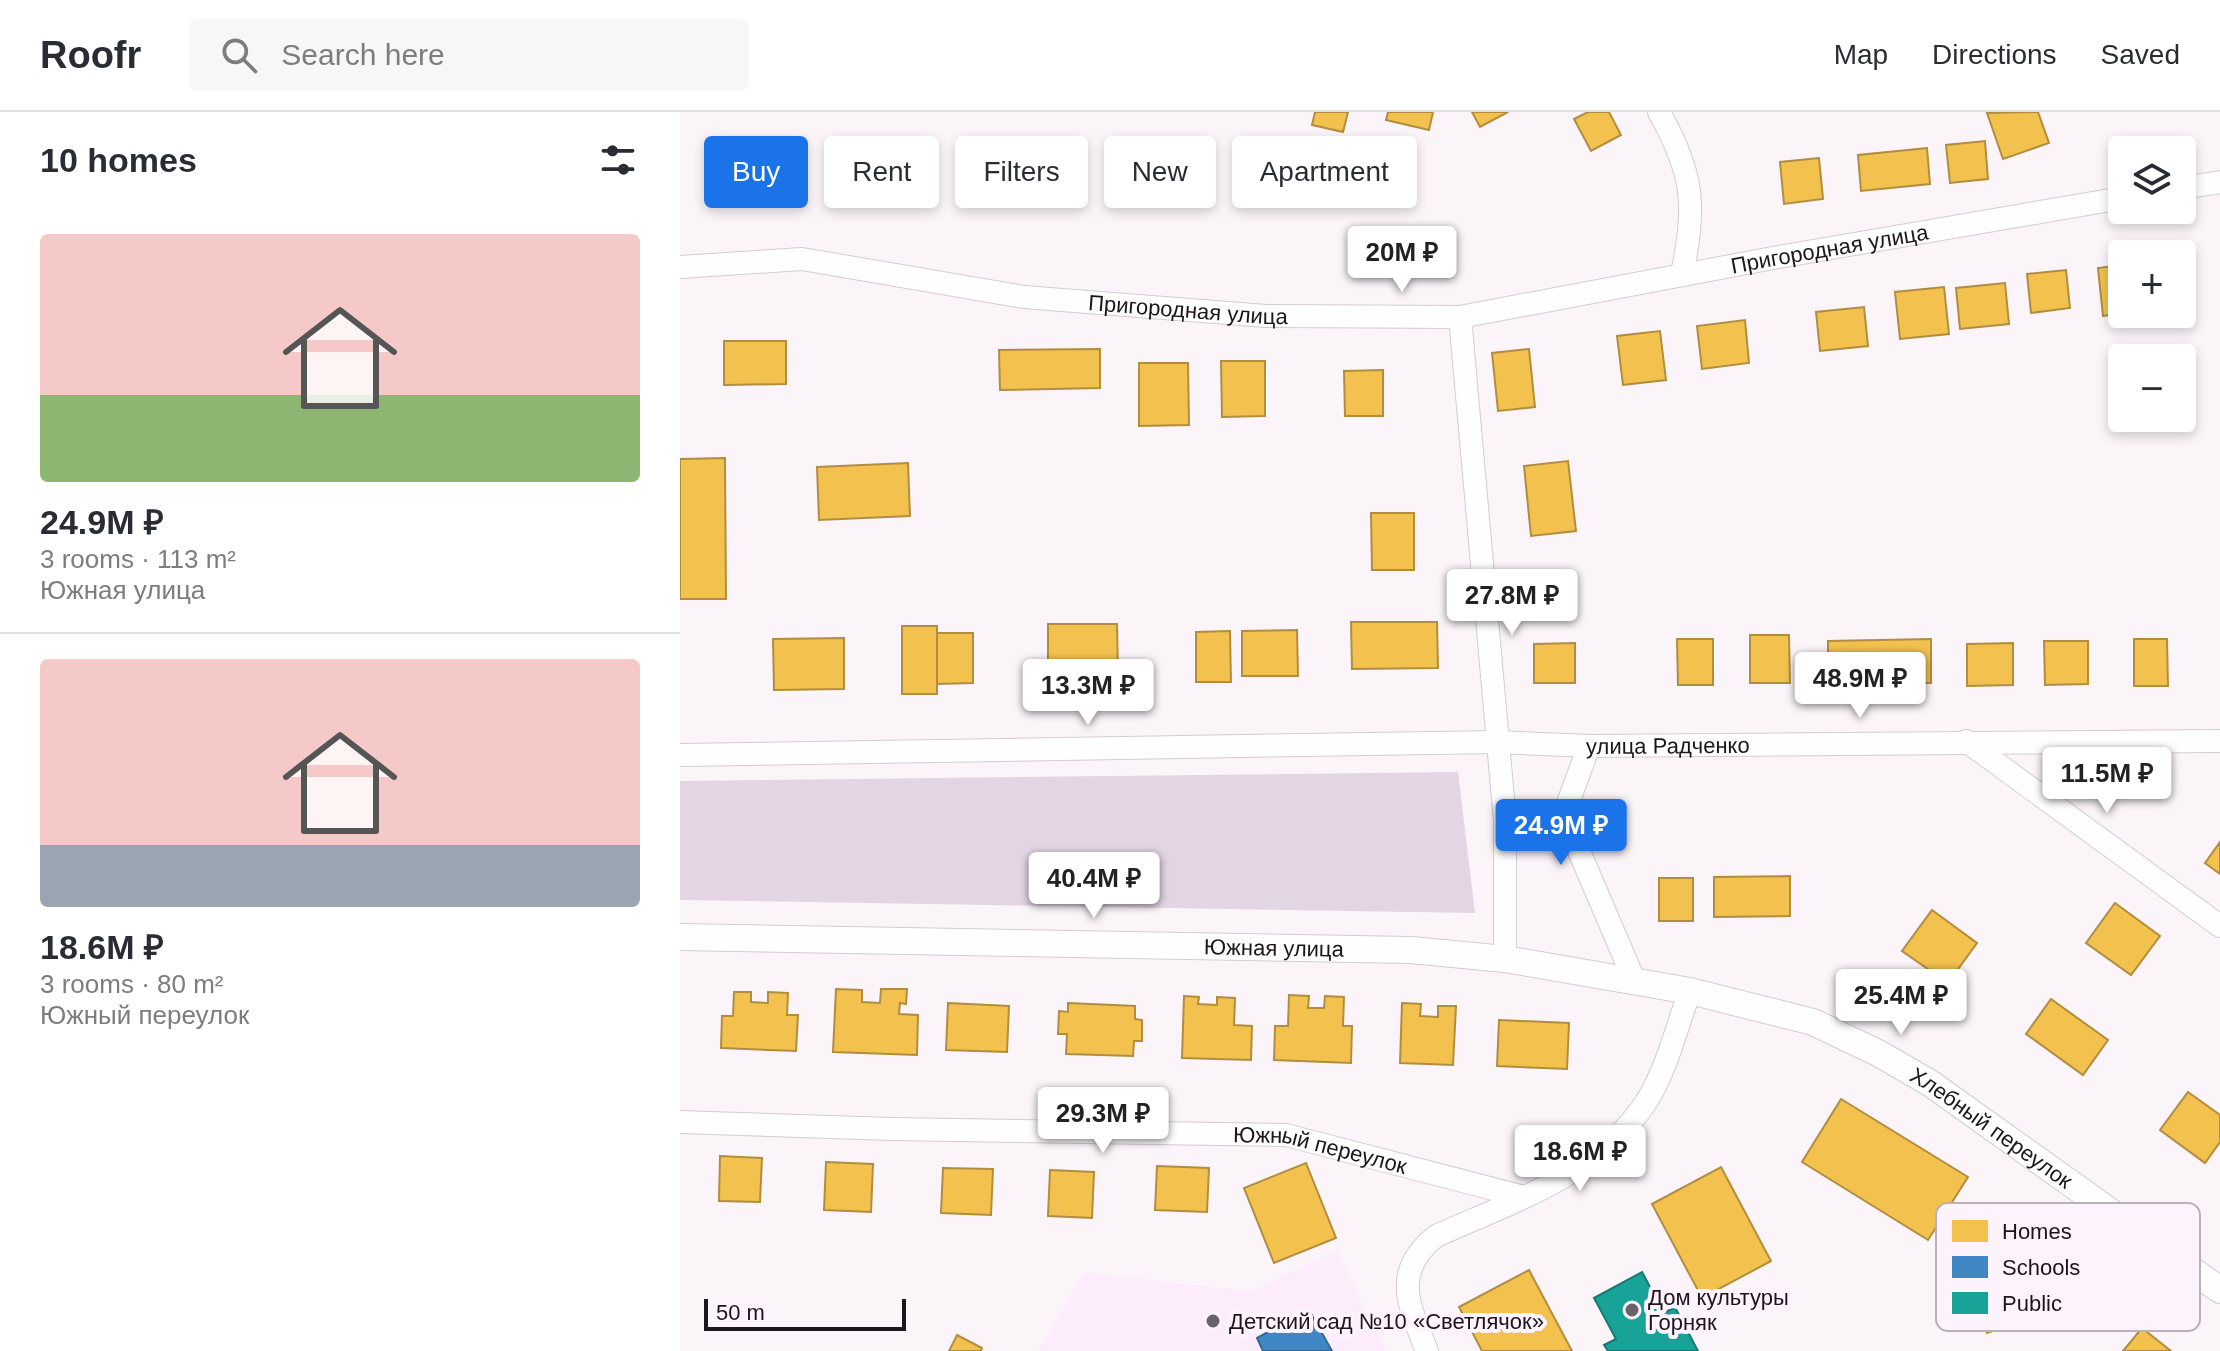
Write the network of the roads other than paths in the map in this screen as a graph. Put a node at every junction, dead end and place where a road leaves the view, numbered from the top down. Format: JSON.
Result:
{"nodes":[{"id":1,"x":1659,"y":112,"type":"edge"},
{"id":2,"x":2220,"y":182,"type":"edge"},
{"id":3,"x":2196,"y":186,"type":"edge"},
{"id":4,"x":2108,"y":200,"type":"edge"},
{"id":5,"x":680,"y":267,"type":"edge"},
{"id":6,"x":1682,"y":274,"type":"junction"},
{"id":7,"x":1460,"y":317,"type":"junction"},
{"id":8,"x":1966,"y":741,"type":"junction"},
{"id":9,"x":2220,"y":741,"type":"edge"},
{"id":10,"x":1498,"y":742,"type":"junction"},
{"id":11,"x":1589,"y":746,"type":"junction"},
{"id":12,"x":680,"y":755,"type":"edge"},
{"id":13,"x":1572,"y":820,"type":"junction"},
{"id":14,"x":1505,"y":821,"type":"junction"},
{"id":15,"x":2220,"y":926,"type":"edge"},
{"id":16,"x":680,"y":937,"type":"edge"},
{"id":17,"x":1505,"y":959,"type":"junction"},
{"id":18,"x":1635,"y":982,"type":"junction"},
{"id":19,"x":1690,"y":991,"type":"junction"},
{"id":20,"x":680,"y":1122,"type":"edge"},
{"id":21,"x":1524,"y":1197,"type":"junction"},
{"id":22,"x":2098,"y":1203,"type":"edge"},
{"id":23,"x":2200,"y":1276,"type":"edge"},
{"id":24,"x":2220,"y":1290,"type":"edge"},
{"id":25,"x":1427,"y":1351,"type":"edge"}],
"edges":[{"from":1,"to":6,"type":"street"},
{"from":2,"to":3,"type":"street"},
{"from":4,"to":6,"type":"street","name":"Пригородная улица"},
{"from":5,"to":7,"type":"street","name":"Пригородная улица"},
{"from":6,"to":7,"type":"street","name":"Пригородная улица"},
{"from":7,"to":10,"type":"street"},
{"from":8,"to":9,"type":"street","name":"улица Радченко"},
{"from":8,"to":11,"type":"street","name":"улица Радченко"},
{"from":8,"to":15,"type":"street"},
{"from":10,"to":11,"type":"street","name":"улица Радченко"},
{"from":10,"to":12,"type":"street"},
{"from":10,"to":14,"type":"street"},
{"from":11,"to":13,"type":"street"},
{"from":13,"to":14,"type":"street"},
{"from":13,"to":18,"type":"street"},
{"from":14,"to":17,"type":"street"},
{"from":16,"to":17,"type":"street","name":"Южная улица"},
{"from":17,"to":18,"type":"street","name":"Хлебный переулок"},
{"from":18,"to":19,"type":"street","name":"Хлебный переулок"},
{"from":19,"to":21,"type":"street"},
{"from":19,"to":22,"type":"street","name":"Хлебный переулок"},
{"from":20,"to":21,"type":"street","name":"Южный переулок"},
{"from":21,"to":25,"type":"street"},
{"from":23,"to":24,"type":"street","name":"Хлебный переулок"}]}
